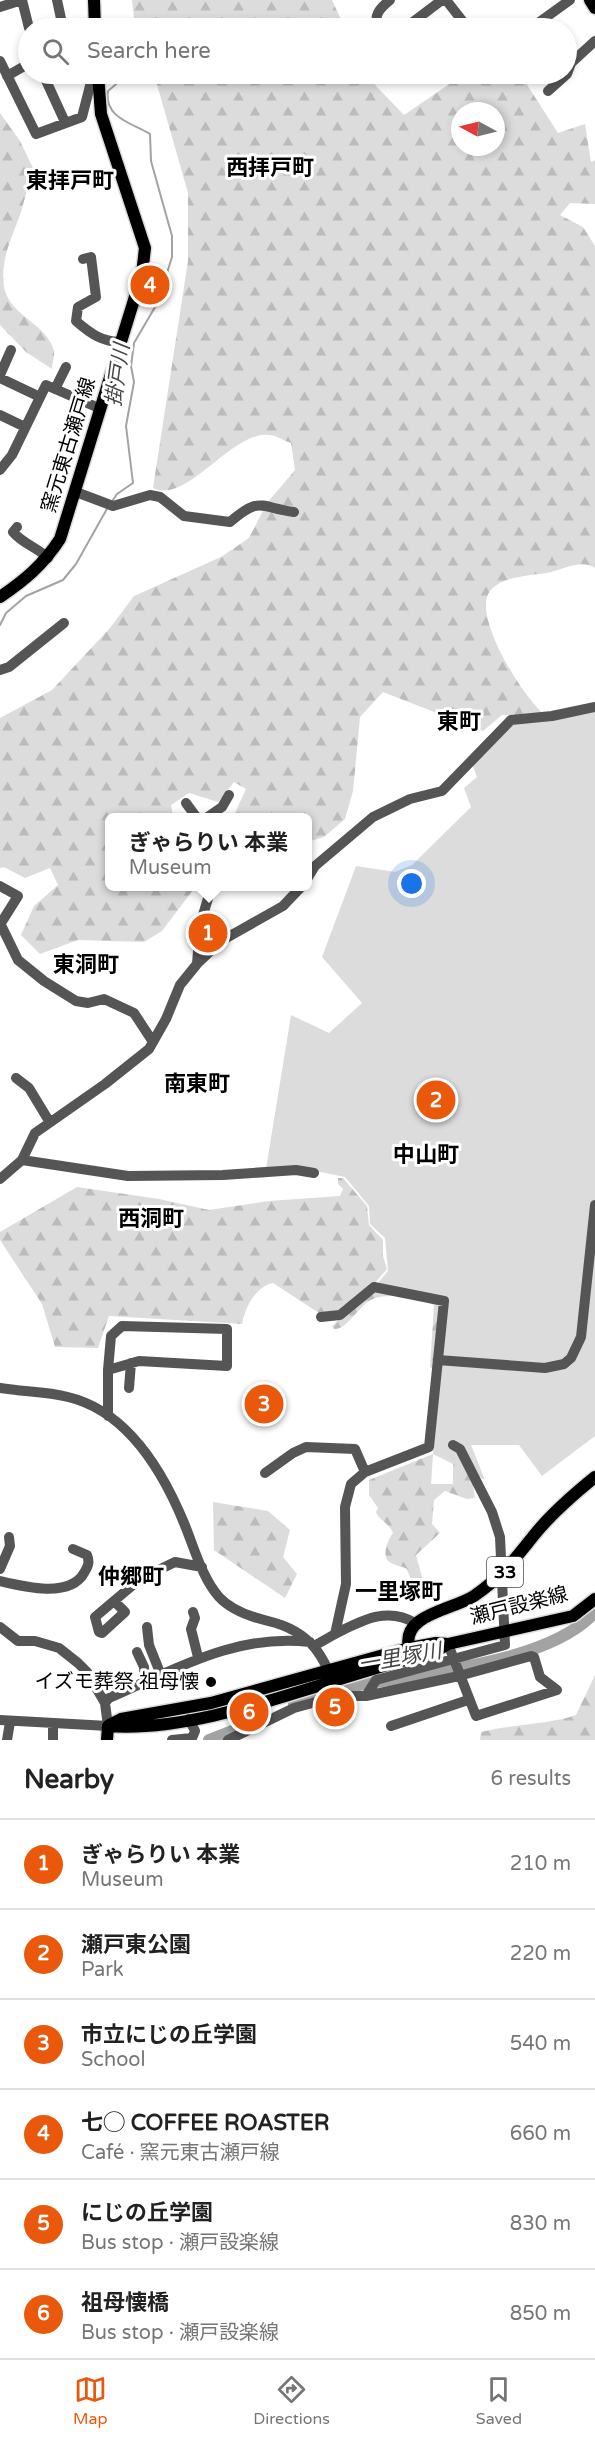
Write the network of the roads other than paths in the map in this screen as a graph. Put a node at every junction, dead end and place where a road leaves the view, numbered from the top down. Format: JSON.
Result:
{"nodes":[{"id":1,"x":22,"y":0,"type":"edge"},
{"id":2,"x":57,"y":0,"type":"edge"},
{"id":3,"x":94,"y":0,"type":"edge"},
{"id":4,"x":390,"y":0,"type":"edge"},
{"id":5,"x":444,"y":0,"type":"edge"},
{"id":6,"x":570,"y":0,"type":"edge"},
{"id":7,"x":590,"y":0,"type":"edge"},
{"id":8,"x":0,"y":7,"type":"edge"},
{"id":9,"x":595,"y":8,"type":"edge"},
{"id":10,"x":26,"y":18,"type":"edge"},
{"id":11,"x":61,"y":18,"type":"edge"},
{"id":12,"x":95,"y":18,"type":"edge"},
{"id":13,"x":376,"y":18,"type":"edge"},
{"id":14,"x":419,"y":18,"type":"edge"},
{"id":15,"x":456,"y":18,"type":"edge"},
{"id":16,"x":545,"y":18,"type":"edge"},
{"id":17,"x":595,"y":41,"type":"edge"},
{"id":18,"x":577,"y":58,"type":"edge"},
{"id":19,"x":0,"y":61,"type":"edge"},
{"id":20,"x":18,"y":70,"type":"edge"},
{"id":21,"x":7,"y":76,"type":"junction"},
{"id":22,"x":48,"y":84,"type":"edge"},
{"id":23,"x":90,"y":84,"type":"edge"},
{"id":24,"x":99,"y":84,"type":"edge"},
{"id":25,"x":556,"y":84,"type":"edge"},
{"id":26,"x":548,"y":91,"type":"dead end"},
{"id":27,"x":65,"y":122,"type":"junction"},
{"id":28,"x":83,"y":259,"type":"dead end"},
{"id":29,"x":122,"y":342,"type":"junction"},
{"id":30,"x":11,"y":350,"type":"dead end"},
{"id":31,"x":66,"y":367,"type":"dead end"},
{"id":32,"x":0,"y":376,"type":"edge"},
{"id":33,"x":55,"y":388,"type":"junction"},
{"id":34,"x":40,"y":397,"type":"junction"},
{"id":35,"x":101,"y":409,"type":"junction"},
{"id":36,"x":0,"y":415,"type":"edge"},
{"id":37,"x":25,"y":427,"type":"junction"},
{"id":38,"x":0,"y":470,"type":"edge"},
{"id":39,"x":76,"y":492,"type":"junction"},
{"id":40,"x":294,"y":512,"type":"dead end"},
{"id":41,"x":18,"y":527,"type":"dead end"},
{"id":42,"x":48,"y":558,"type":"junction"},
{"id":43,"x":0,"y":597,"type":"edge"},
{"id":44,"x":64,"y":623,"type":"dead end"},
{"id":45,"x":0,"y":670,"type":"edge"},
{"id":46,"x":595,"y":707,"type":"edge"},
{"id":47,"x":229,"y":795,"type":"dead end"},
{"id":48,"x":186,"y":803,"type":"dead end"},
{"id":49,"x":193,"y":813,"type":"edge"},
{"id":50,"x":213,"y":813,"type":"edge"},
{"id":51,"x":312,"y":871,"type":"edge"},
{"id":52,"x":0,"y":886,"type":"edge"},
{"id":53,"x":209,"y":891,"type":"edge"},
{"id":54,"x":297,"y":891,"type":"edge"},
{"id":55,"x":1,"y":923,"type":"edge"},
{"id":56,"x":197,"y":964,"type":"junction"},
{"id":57,"x":153,"y":1042,"type":"junction"},
{"id":58,"x":16,"y":1078,"type":"dead end"},
{"id":59,"x":49,"y":1121,"type":"junction"},
{"id":60,"x":22,"y":1160,"type":"junction"},
{"id":61,"x":314,"y":1173,"type":"dead end"},
{"id":62,"x":0,"y":1179,"type":"edge"},
{"id":63,"x":595,"y":1205,"type":"edge"},
{"id":64,"x":321,"y":1317,"type":"dead end"},
{"id":65,"x":438,"y":1360,"type":"junction"},
{"id":66,"x":131,"y":1363,"type":"junction"},
{"id":67,"x":108,"y":1370,"type":"junction"},
{"id":68,"x":0,"y":1388,"type":"edge"},
{"id":69,"x":129,"y":1388,"type":"dead end"},
{"id":70,"x":108,"y":1416,"type":"junction"},
{"id":71,"x":453,"y":1445,"type":"dead end"},
{"id":72,"x":365,"y":1472,"type":"junction"},
{"id":73,"x":265,"y":1473,"type":"dead end"},
{"id":74,"x":595,"y":1477,"type":"edge"},
{"id":75,"x":9,"y":1537,"type":"dead end"},
{"id":76,"x":73,"y":1550,"type":"dead end"},
{"id":77,"x":202,"y":1567,"type":"junction"},
{"id":78,"x":0,"y":1569,"type":"edge"},
{"id":79,"x":503,"y":1575,"type":"junction"},
{"id":80,"x":0,"y":1581,"type":"edge"},
{"id":81,"x":595,"y":1599,"type":"edge"},
{"id":82,"x":114,"y":1601,"type":"dead end"},
{"id":83,"x":193,"y":1612,"type":"dead end"},
{"id":84,"x":415,"y":1623,"type":"junction"},
{"id":85,"x":0,"y":1627,"type":"edge"},
{"id":86,"x":147,"y":1627,"type":"dead end"},
{"id":87,"x":506,"y":1631,"type":"junction"},
{"id":88,"x":335,"y":1634,"type":"junction"},
{"id":89,"x":313,"y":1644,"type":"junction"},
{"id":90,"x":448,"y":1644,"type":"junction"},
{"id":91,"x":409,"y":1648,"type":"junction"},
{"id":92,"x":137,"y":1652,"type":"dead end"},
{"id":93,"x":198,"y":1658,"type":"junction"},
{"id":94,"x":457,"y":1668,"type":"junction"},
{"id":95,"x":161,"y":1675,"type":"junction"},
{"id":96,"x":145,"y":1682,"type":"junction"},
{"id":97,"x":334,"y":1686,"type":"junction"},
{"id":98,"x":366,"y":1695,"type":"junction"},
{"id":99,"x":468,"y":1700,"type":"junction"},
{"id":100,"x":105,"y":1703,"type":"junction"},
{"id":101,"x":189,"y":1719,"type":"junction"},
{"id":102,"x":5,"y":1721,"type":"edge"},
{"id":103,"x":53,"y":1725,"type":"junction"},
{"id":104,"x":108,"y":1726,"type":"junction"},
{"id":105,"x":391,"y":1726,"type":"dead end"},
{"id":106,"x":7,"y":1740,"type":"edge"},
{"id":107,"x":53,"y":1740,"type":"edge"},
{"id":108,"x":107,"y":1740,"type":"edge"},
{"id":109,"x":172,"y":1740,"type":"edge"},
{"id":110,"x":228,"y":1740,"type":"edge"}],
"edges":[{"from":1,"to":8,"type":"street"},
{"from":1,"to":10,"type":"street"},
{"from":2,"to":11,"type":"street"},
{"from":3,"to":12,"type":"main road"},
{"from":4,"to":13,"type":"street"},
{"from":5,"to":14,"type":"street"},
{"from":5,"to":15,"type":"street"},
{"from":6,"to":16,"type":"street"},
{"from":7,"to":9,"type":"main road"},
{"from":17,"to":18,"type":"street"},
{"from":19,"to":21,"type":"street"},
{"from":20,"to":21,"type":"street"},
{"from":21,"to":27,"type":"street"},
{"from":22,"to":27,"type":"street"},
{"from":23,"to":27,"type":"street"},
{"from":24,"to":29,"type":"main road","name":"窯元東古瀬戸線"},
{"from":25,"to":26,"type":"street"},
{"from":28,"to":29,"type":"street"},
{"from":29,"to":35,"type":"main road","name":"窯元東古瀬戸線"},
{"from":30,"to":32,"type":"street"},
{"from":31,"to":33,"type":"street"},
{"from":32,"to":34,"type":"street"},
{"from":33,"to":34,"type":"street"},
{"from":33,"to":35,"type":"street"},
{"from":34,"to":37,"type":"street"},
{"from":35,"to":39,"type":"main road","name":"窯元東古瀬戸線"},
{"from":36,"to":37,"type":"street"},
{"from":37,"to":38,"type":"street"},
{"from":39,"to":40,"type":"street"},
{"from":39,"to":42,"type":"main road","name":"窯元東古瀬戸線"},
{"from":41,"to":42,"type":"street"},
{"from":42,"to":43,"type":"main road","name":"窯元東古瀬戸線"},
{"from":44,"to":45,"type":"street"},
{"from":46,"to":51,"type":"street"},
{"from":47,"to":50,"type":"street"},
{"from":48,"to":49,"type":"street"},
{"from":52,"to":55,"type":"street"},
{"from":53,"to":56,"type":"street"},
{"from":54,"to":56,"type":"street"},
{"from":55,"to":57,"type":"street"},
{"from":56,"to":57,"type":"street"},
{"from":57,"to":59,"type":"street"},
{"from":58,"to":59,"type":"street"},
{"from":59,"to":60,"type":"street"},
{"from":60,"to":61,"type":"street"},
{"from":60,"to":62,"type":"street"},
{"from":63,"to":65,"type":"street"},
{"from":64,"to":65,"type":"street"},
{"from":65,"to":72,"type":"street"},
{"from":66,"to":67,"type":"street"},
{"from":66,"to":67,"type":"street"},
{"from":66,"to":69,"type":"street"},
{"from":67,"to":70,"type":"street"},
{"from":68,"to":70,"type":"street"},
{"from":70,"to":77,"type":"street"},
{"from":71,"to":79,"type":"street"},
{"from":72,"to":73,"type":"street"},
{"from":72,"to":88,"type":"street"},
{"from":74,"to":79,"type":"main road","name":"瀬戸設楽線","number":"33"},
{"from":75,"to":78,"type":"street"},
{"from":76,"to":80,"type":"street"},
{"from":77,"to":82,"type":"street"},
{"from":77,"to":89,"type":"street"},
{"from":79,"to":84,"type":"main road","name":"瀬戸設楽線","number":"33"},
{"from":79,"to":87,"type":"street"},
{"from":81,"to":87,"type":"main road","name":"瀬戸設楽線"},
{"from":83,"to":93,"type":"street"},
{"from":84,"to":88,"type":"street"},
{"from":84,"to":91,"type":"main road"},
{"from":85,"to":100,"type":"street"},
{"from":86,"to":95,"type":"street"},
{"from":87,"to":90,"type":"main road","name":"瀬戸設楽線"},
{"from":87,"to":94,"type":"street"},
{"from":88,"to":89,"type":"street"},
{"from":89,"to":93,"type":"street"},
{"from":89,"to":97,"type":"street"},
{"from":90,"to":91,"type":"main road","name":"瀬戸設楽線"},
{"from":90,"to":94,"type":"street"},
{"from":90,"to":97,"type":"main road","name":"瀬戸設楽線"},
{"from":91,"to":97,"type":"main road","name":"瀬戸設楽線"},
{"from":92,"to":96,"type":"street"},
{"from":93,"to":95,"type":"street"},
{"from":94,"to":98,"type":"street"},
{"from":94,"to":98,"type":"street"},
{"from":94,"to":99,"type":"street"},
{"from":94,"to":99,"type":"street"},
{"from":95,"to":96,"type":"street"},
{"from":96,"to":100,"type":"street"},
{"from":97,"to":98,"type":"street"},
{"from":97,"to":101,"type":"main road","name":"瀬戸設楽線"},
{"from":97,"to":104,"type":"main road","name":"瀬戸設楽線"},
{"from":97,"to":110,"type":"street"},
{"from":99,"to":105,"type":"street"},
{"from":100,"to":104,"type":"street"},
{"from":101,"to":104,"type":"main road","name":"瀬戸設楽線"},
{"from":101,"to":109,"type":"street"},
{"from":102,"to":103,"type":"street"},
{"from":102,"to":106,"type":"street"},
{"from":103,"to":104,"type":"street"},
{"from":103,"to":107,"type":"street"},
{"from":104,"to":108,"type":"main road"}]}
